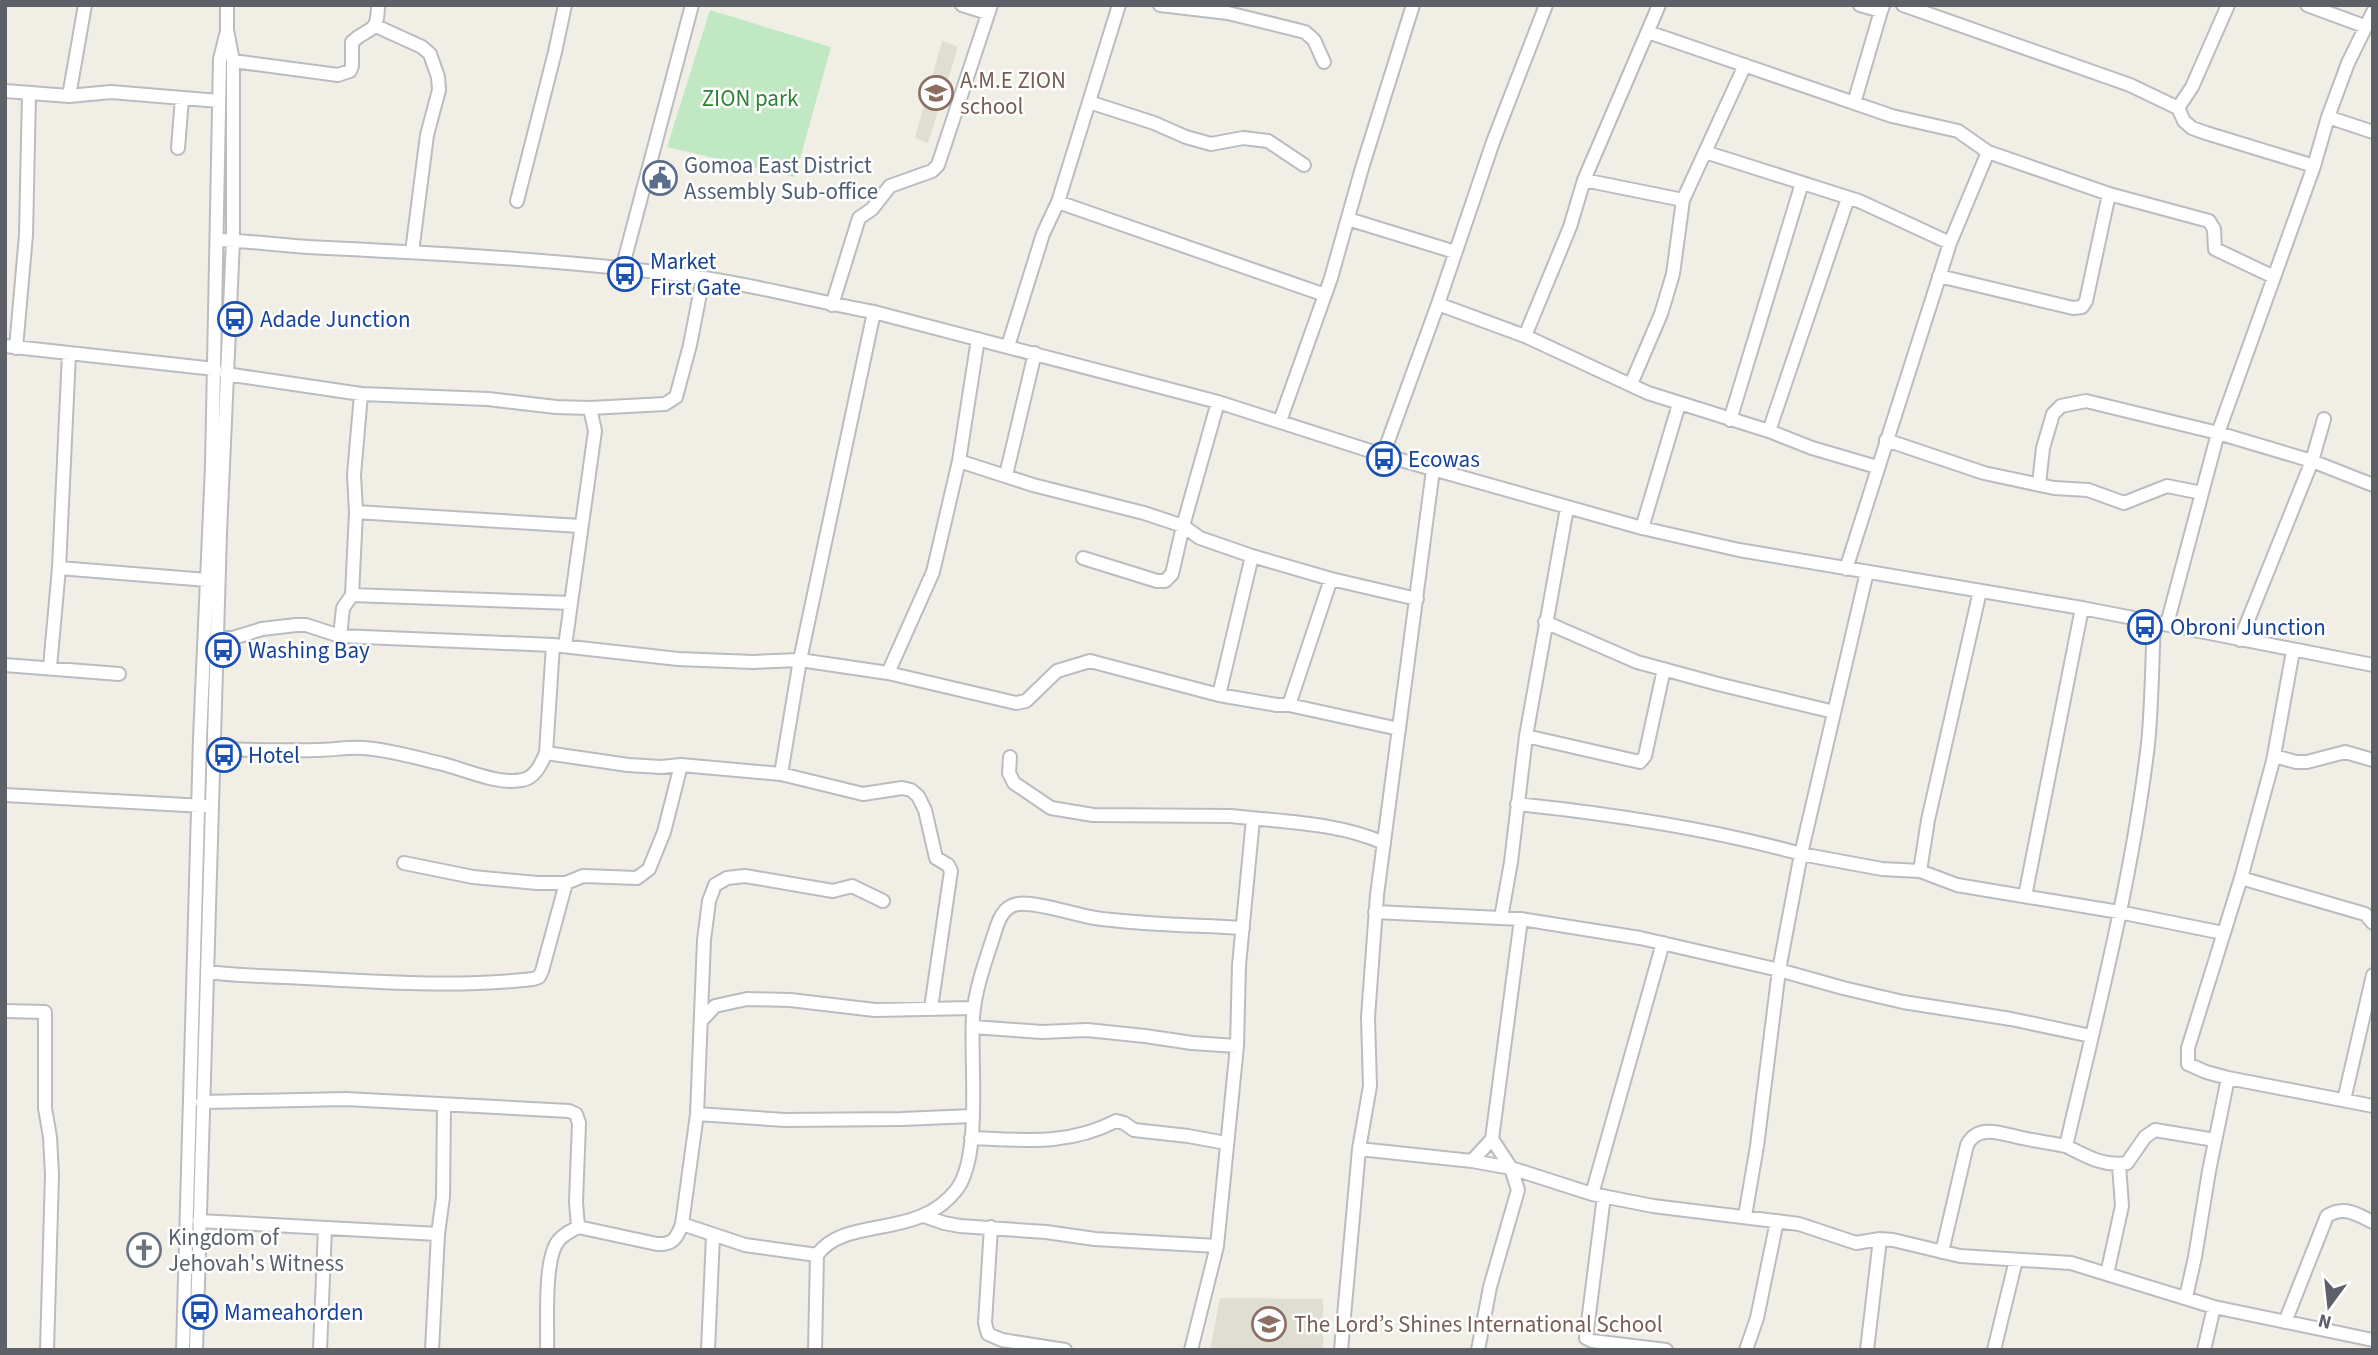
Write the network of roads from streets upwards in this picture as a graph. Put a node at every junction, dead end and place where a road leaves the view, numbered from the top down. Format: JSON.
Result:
{"nodes":[{"id":1,"x":85,"y":5,"type":"edge"},
{"id":2,"x":228,"y":5,"type":"edge"},
{"id":3,"x":378,"y":5,"type":"edge"},
{"id":4,"x":565,"y":5,"type":"edge"},
{"id":5,"x":692,"y":5,"type":"edge"},
{"id":6,"x":962,"y":5,"type":"edge"},
{"id":7,"x":1119,"y":5,"type":"edge"},
{"id":8,"x":1160,"y":5,"type":"edge"},
{"id":9,"x":1413,"y":5,"type":"edge"},
{"id":10,"x":1546,"y":5,"type":"edge"},
{"id":11,"x":1659,"y":5,"type":"edge"},
{"id":12,"x":1860,"y":5,"type":"edge"},
{"id":13,"x":1903,"y":5,"type":"edge"},
{"id":14,"x":2228,"y":5,"type":"edge"},
{"id":15,"x":2307,"y":5,"type":"edge"},
{"id":16,"x":1882,"y":8,"type":"edge"},
{"id":17,"x":990,"y":9,"type":"edge"},
{"id":18,"x":2373,"y":12,"type":"edge"},
{"id":19,"x":376,"y":26,"type":"junction"},
{"id":20,"x":2364,"y":26,"type":"junction"},
{"id":21,"x":227,"y":30,"type":"junction"},
{"id":22,"x":1648,"y":32,"type":"junction"},
{"id":23,"x":233,"y":61,"type":"junction"},
{"id":24,"x":1324,"y":62,"type":"dead end"},
{"id":25,"x":1745,"y":65,"type":"junction"},
{"id":26,"x":5,"y":91,"type":"edge"},
{"id":27,"x":29,"y":93,"type":"junction"},
{"id":28,"x":69,"y":96,"type":"junction"},
{"id":29,"x":182,"y":98,"type":"junction"},
{"id":30,"x":219,"y":101,"type":"junction"},
{"id":31,"x":1089,"y":102,"type":"junction"},
{"id":32,"x":1854,"y":103,"type":"junction"},
{"id":33,"x":2178,"y":108,"type":"junction"},
{"id":34,"x":2328,"y":117,"type":"junction"},
{"id":35,"x":2373,"y":132,"type":"edge"},
{"id":36,"x":178,"y":148,"type":"dead end"},
{"id":37,"x":1705,"y":152,"type":"junction"},
{"id":38,"x":1988,"y":152,"type":"junction"},
{"id":39,"x":1304,"y":165,"type":"dead end"},
{"id":40,"x":2314,"y":166,"type":"junction"},
{"id":41,"x":1584,"y":180,"type":"junction"},
{"id":42,"x":1802,"y":183,"type":"junction"},
{"id":43,"x":2109,"y":194,"type":"junction"},
{"id":44,"x":1848,"y":198,"type":"junction"},
{"id":45,"x":1683,"y":200,"type":"junction"},
{"id":46,"x":517,"y":201,"type":"dead end"},
{"id":47,"x":1058,"y":202,"type":"junction"},
{"id":48,"x":1348,"y":219,"type":"junction"},
{"id":49,"x":217,"y":240,"type":"junction"},
{"id":50,"x":233,"y":240,"type":"junction"},
{"id":51,"x":1950,"y":243,"type":"junction"},
{"id":52,"x":412,"y":252,"type":"junction"},
{"id":53,"x":1455,"y":252,"type":"junction"},
{"id":54,"x":622,"y":269,"type":"junction"},
{"id":55,"x":1939,"y":276,"type":"junction"},
{"id":56,"x":2274,"y":277,"type":"junction"},
{"id":57,"x":703,"y":278,"type":"junction"},
{"id":58,"x":1325,"y":295,"type":"junction"},
{"id":59,"x":1438,"y":304,"type":"junction"},
{"id":60,"x":831,"y":305,"type":"junction"},
{"id":61,"x":874,"y":312,"type":"junction"},
{"id":62,"x":1525,"y":336,"type":"junction"},
{"id":63,"x":978,"y":339,"type":"junction"},
{"id":64,"x":1008,"y":346,"type":"junction"},
{"id":65,"x":11,"y":347,"type":"edge"},
{"id":66,"x":1035,"y":353,"type":"junction"},
{"id":67,"x":69,"y":354,"type":"junction"},
{"id":68,"x":220,"y":372,"type":"junction"},
{"id":69,"x":1631,"y":384,"type":"junction"},
{"id":70,"x":361,"y":394,"type":"junction"},
{"id":71,"x":1219,"y":402,"type":"junction"},
{"id":72,"x":1679,"y":404,"type":"junction"},
{"id":73,"x":590,"y":408,"type":"junction"},
{"id":74,"x":2324,"y":419,"type":"dead end"},
{"id":75,"x":1730,"y":420,"type":"junction"},
{"id":76,"x":1280,"y":421,"type":"junction"},
{"id":77,"x":1769,"y":431,"type":"junction"},
{"id":78,"x":2218,"y":433,"type":"junction"},
{"id":79,"x":1886,"y":440,"type":"junction"},
{"id":80,"x":1383,"y":455,"type":"junction"},
{"id":81,"x":960,"y":461,"type":"junction"},
{"id":82,"x":2312,"y":461,"type":"junction"},
{"id":83,"x":1877,"y":467,"type":"junction"},
{"id":84,"x":1433,"y":470,"type":"junction"},
{"id":85,"x":1006,"y":475,"type":"junction"},
{"id":86,"x":2039,"y":484,"type":"junction"},
{"id":87,"x":2373,"y":485,"type":"edge"},
{"id":88,"x":2202,"y":493,"type":"junction"},
{"id":89,"x":1567,"y":508,"type":"junction"},
{"id":90,"x":356,"y":512,"type":"junction"},
{"id":91,"x":580,"y":526,"type":"junction"},
{"id":92,"x":1183,"y":526,"type":"junction"},
{"id":93,"x":1642,"y":528,"type":"junction"},
{"id":94,"x":1252,"y":555,"type":"junction"},
{"id":95,"x":1083,"y":558,"type":"dead end"},
{"id":96,"x":59,"y":569,"type":"junction"},
{"id":97,"x":1846,"y":569,"type":"junction"},
{"id":98,"x":1867,"y":572,"type":"junction"},
{"id":99,"x":1331,"y":579,"type":"junction"},
{"id":100,"x":207,"y":580,"type":"junction"},
{"id":101,"x":1980,"y":591,"type":"junction"},
{"id":102,"x":352,"y":595,"type":"junction"},
{"id":103,"x":1417,"y":599,"type":"junction"},
{"id":104,"x":571,"y":603,"type":"junction"},
{"id":105,"x":2082,"y":608,"type":"junction"},
{"id":106,"x":1545,"y":622,"type":"junction"},
{"id":107,"x":2161,"y":623,"type":"junction"},
{"id":108,"x":340,"y":636,"type":"junction"},
{"id":109,"x":217,"y":638,"type":"junction"},
{"id":110,"x":2240,"y":640,"type":"junction"},
{"id":111,"x":559,"y":646,"type":"junction"},
{"id":112,"x":2294,"y":650,"type":"junction"},
{"id":113,"x":800,"y":660,"type":"junction"},
{"id":114,"x":5,"y":665,"type":"edge"},
{"id":115,"x":2373,"y":665,"type":"edge"},
{"id":116,"x":50,"y":667,"type":"junction"},
{"id":117,"x":1664,"y":669,"type":"junction"},
{"id":118,"x":888,"y":673,"type":"junction"},
{"id":119,"x":118,"y":674,"type":"dead end"},
{"id":120,"x":1219,"y":695,"type":"junction"},
{"id":121,"x":1289,"y":705,"type":"junction"},
{"id":122,"x":1834,"y":712,"type":"junction"},
{"id":123,"x":1399,"y":729,"type":"junction"},
{"id":124,"x":1526,"y":736,"type":"junction"},
{"id":125,"x":213,"y":749,"type":"junction"},
{"id":126,"x":547,"y":753,"type":"junction"},
{"id":127,"x":2274,"y":756,"type":"junction"},
{"id":128,"x":1010,"y":757,"type":"dead end"},
{"id":129,"x":2373,"y":760,"type":"edge"},
{"id":130,"x":681,"y":765,"type":"junction"},
{"id":131,"x":781,"y":774,"type":"junction"},
{"id":132,"x":5,"y":795,"type":"edge"},
{"id":133,"x":1517,"y":804,"type":"junction"},
{"id":134,"x":198,"y":805,"type":"junction"},
{"id":135,"x":212,"y":807,"type":"junction"},
{"id":136,"x":1253,"y":819,"type":"junction"},
{"id":137,"x":1384,"y":843,"type":"junction"},
{"id":138,"x":1801,"y":854,"type":"junction"},
{"id":139,"x":1829,"y":859,"type":"junction"},
{"id":140,"x":404,"y":863,"type":"dead end"},
{"id":141,"x":1920,"y":871,"type":"junction"},
{"id":142,"x":1797,"y":873,"type":"junction"},
{"id":143,"x":2241,"y":878,"type":"junction"},
{"id":144,"x":566,"y":883,"type":"junction"},
{"id":145,"x":2025,"y":896,"type":"junction"},
{"id":146,"x":883,"y":901,"type":"dead end"},
{"id":147,"x":1375,"y":912,"type":"junction"},
{"id":148,"x":2119,"y":912,"type":"junction"},
{"id":149,"x":1500,"y":918,"type":"junction"},
{"id":150,"x":1521,"y":919,"type":"junction"},
{"id":151,"x":2373,"y":923,"type":"edge"},
{"id":152,"x":1243,"y":928,"type":"junction"},
{"id":153,"x":2223,"y":933,"type":"junction"},
{"id":154,"x":1663,"y":943,"type":"junction"},
{"id":155,"x":1779,"y":970,"type":"junction"},
{"id":156,"x":206,"y":972,"type":"junction"},
{"id":157,"x":2373,"y":975,"type":"edge"},
{"id":158,"x":702,"y":996,"type":"junction"},
{"id":159,"x":715,"y":1006,"type":"junction"},
{"id":160,"x":931,"y":1008,"type":"junction"},
{"id":161,"x":974,"y":1008,"type":"junction"},
{"id":162,"x":5,"y":1011,"type":"edge"},
{"id":163,"x":701,"y":1021,"type":"junction"},
{"id":164,"x":973,"y":1027,"type":"junction"},
{"id":165,"x":2091,"y":1035,"type":"junction"},
{"id":166,"x":1237,"y":1045,"type":"junction"},
{"id":167,"x":2228,"y":1078,"type":"junction"},
{"id":168,"x":2344,"y":1100,"type":"junction"},
{"id":169,"x":202,"y":1102,"type":"junction"},
{"id":170,"x":444,"y":1105,"type":"junction"},
{"id":171,"x":2373,"y":1106,"type":"edge"},
{"id":172,"x":696,"y":1114,"type":"junction"},
{"id":173,"x":972,"y":1116,"type":"junction"},
{"id":174,"x":971,"y":1138,"type":"junction"},
{"id":175,"x":1492,"y":1139,"type":"junction"},
{"id":176,"x":2215,"y":1140,"type":"junction"},
{"id":177,"x":1226,"y":1143,"type":"junction"},
{"id":178,"x":2066,"y":1146,"type":"junction"},
{"id":179,"x":1359,"y":1149,"type":"junction"},
{"id":180,"x":1472,"y":1161,"type":"junction"},
{"id":181,"x":2119,"y":1165,"type":"junction"},
{"id":182,"x":1511,"y":1168,"type":"junction"},
{"id":183,"x":1547,"y":1180,"type":"junction"},
{"id":184,"x":1518,"y":1190,"type":"junction"},
{"id":185,"x":1598,"y":1195,"type":"junction"},
{"id":186,"x":924,"y":1216,"type":"junction"},
{"id":187,"x":1745,"y":1216,"type":"junction"},
{"id":188,"x":199,"y":1221,"type":"junction"},
{"id":189,"x":1777,"y":1221,"type":"junction"},
{"id":190,"x":2373,"y":1222,"type":"edge"},
{"id":191,"x":682,"y":1224,"type":"junction"},
{"id":192,"x":325,"y":1227,"type":"junction"},
{"id":193,"x":578,"y":1227,"type":"junction"},
{"id":194,"x":991,"y":1227,"type":"junction"},
{"id":195,"x":438,"y":1234,"type":"junction"},
{"id":196,"x":712,"y":1236,"type":"junction"},
{"id":197,"x":1880,"y":1239,"type":"junction"},
{"id":198,"x":1217,"y":1246,"type":"junction"},
{"id":199,"x":1942,"y":1252,"type":"junction"},
{"id":200,"x":817,"y":1255,"type":"junction"},
{"id":201,"x":2016,"y":1260,"type":"junction"},
{"id":202,"x":2107,"y":1274,"type":"junction"},
{"id":203,"x":2186,"y":1297,"type":"junction"},
{"id":204,"x":2214,"y":1307,"type":"junction"},
{"id":205,"x":2285,"y":1322,"type":"junction"},
{"id":206,"x":2373,"y":1340,"type":"edge"},
{"id":207,"x":47,"y":1350,"type":"edge"},
{"id":208,"x":183,"y":1350,"type":"edge"},
{"id":209,"x":196,"y":1350,"type":"edge"},
{"id":210,"x":320,"y":1350,"type":"edge"},
{"id":211,"x":432,"y":1350,"type":"edge"},
{"id":212,"x":547,"y":1350,"type":"edge"},
{"id":213,"x":708,"y":1350,"type":"edge"},
{"id":214,"x":815,"y":1350,"type":"edge"},
{"id":215,"x":1065,"y":1350,"type":"edge"},
{"id":216,"x":1191,"y":1350,"type":"edge"},
{"id":217,"x":1341,"y":1350,"type":"edge"},
{"id":218,"x":1478,"y":1350,"type":"edge"},
{"id":219,"x":1666,"y":1350,"type":"edge"},
{"id":220,"x":1746,"y":1350,"type":"edge"},
{"id":221,"x":1867,"y":1350,"type":"edge"},
{"id":222,"x":1994,"y":1350,"type":"edge"},
{"id":223,"x":2204,"y":1350,"type":"edge"}],
"edges":[{"from":1,"to":28,"type":"street"},
{"from":2,"to":21,"type":"street"},
{"from":3,"to":19,"type":"street"},
{"from":4,"to":46,"type":"street"},
{"from":5,"to":54,"type":"street"},
{"from":6,"to":17,"type":"street"},
{"from":7,"to":31,"type":"street"},
{"from":8,"to":24,"type":"street"},
{"from":9,"to":48,"type":"street"},
{"from":10,"to":53,"type":"street"},
{"from":11,"to":22,"type":"street"},
{"from":12,"to":16,"type":"street"},
{"from":13,"to":33,"type":"street"},
{"from":14,"to":33,"type":"street"},
{"from":15,"to":20,"type":"street"},
{"from":16,"to":32,"type":"street"},
{"from":17,"to":60,"type":"street"},
{"from":18,"to":20,"type":"street"},
{"from":19,"to":23,"type":"street"},
{"from":19,"to":52,"type":"street"},
{"from":20,"to":34,"type":"street"},
{"from":21,"to":23,"type":"street"},
{"from":21,"to":30,"type":"street"},
{"from":22,"to":25,"type":"street"},
{"from":22,"to":41,"type":"street"},
{"from":23,"to":50,"type":"street"},
{"from":25,"to":32,"type":"street"},
{"from":25,"to":37,"type":"street"},
{"from":26,"to":27,"type":"street"},
{"from":27,"to":28,"type":"street"},
{"from":27,"to":65,"type":"street"},
{"from":28,"to":29,"type":"street"},
{"from":29,"to":30,"type":"street"},
{"from":29,"to":36,"type":"street"},
{"from":30,"to":49,"type":"street"},
{"from":31,"to":39,"type":"street"},
{"from":31,"to":47,"type":"street"},
{"from":32,"to":38,"type":"street"},
{"from":33,"to":40,"type":"street"},
{"from":34,"to":35,"type":"street"},
{"from":34,"to":40,"type":"street"},
{"from":37,"to":42,"type":"street"},
{"from":37,"to":45,"type":"street"},
{"from":38,"to":43,"type":"street"},
{"from":38,"to":51,"type":"street"},
{"from":40,"to":56,"type":"street"},
{"from":41,"to":45,"type":"street"},
{"from":41,"to":62,"type":"street"},
{"from":42,"to":44,"type":"street"},
{"from":42,"to":75,"type":"street"},
{"from":43,"to":55,"type":"street"},
{"from":43,"to":56,"type":"street"},
{"from":44,"to":51,"type":"street"},
{"from":44,"to":77,"type":"street"},
{"from":45,"to":69,"type":"street"},
{"from":47,"to":58,"type":"street"},
{"from":47,"to":64,"type":"street"},
{"from":48,"to":53,"type":"street"},
{"from":48,"to":58,"type":"street"},
{"from":49,"to":50,"type":"street"},
{"from":49,"to":68,"type":"street"},
{"from":50,"to":52,"type":"street"},
{"from":50,"to":68,"type":"street"},
{"from":51,"to":55,"type":"street"},
{"from":52,"to":54,"type":"street"},
{"from":53,"to":59,"type":"street"},
{"from":54,"to":57,"type":"street"},
{"from":55,"to":79,"type":"street"},
{"from":56,"to":78,"type":"street"},
{"from":57,"to":60,"type":"street"},
{"from":57,"to":73,"type":"street"},
{"from":58,"to":76,"type":"street"},
{"from":59,"to":62,"type":"street"},
{"from":59,"to":80,"type":"street"},
{"from":60,"to":61,"type":"street"},
{"from":61,"to":63,"type":"street"},
{"from":61,"to":113,"type":"street"},
{"from":62,"to":69,"type":"street"},
{"from":63,"to":64,"type":"street"},
{"from":63,"to":81,"type":"street"},
{"from":64,"to":66,"type":"street"},
{"from":65,"to":67,"type":"street"},
{"from":66,"to":71,"type":"street"},
{"from":66,"to":85,"type":"street"},
{"from":67,"to":68,"type":"street"},
{"from":67,"to":96,"type":"street"},
{"from":68,"to":70,"type":"street"},
{"from":68,"to":100,"type":"street"},
{"from":68,"to":109,"type":"street"},
{"from":69,"to":72,"type":"street"},
{"from":70,"to":73,"type":"street"},
{"from":70,"to":90,"type":"street"},
{"from":71,"to":76,"type":"street"},
{"from":71,"to":92,"type":"street"},
{"from":72,"to":75,"type":"street"},
{"from":72,"to":93,"type":"street"},
{"from":73,"to":91,"type":"street"},
{"from":74,"to":82,"type":"street"},
{"from":75,"to":77,"type":"street"},
{"from":76,"to":80,"type":"street"},
{"from":77,"to":83,"type":"street"},
{"from":78,"to":82,"type":"street"},
{"from":78,"to":86,"type":"street"},
{"from":78,"to":88,"type":"street"},
{"from":79,"to":83,"type":"street"},
{"from":79,"to":86,"type":"street"},
{"from":80,"to":84,"type":"street"},
{"from":81,"to":85,"type":"street"},
{"from":81,"to":118,"type":"street"},
{"from":82,"to":87,"type":"street"},
{"from":82,"to":110,"type":"street"},
{"from":83,"to":97,"type":"street"},
{"from":84,"to":89,"type":"street"},
{"from":84,"to":103,"type":"street"},
{"from":85,"to":92,"type":"street"},
{"from":86,"to":88,"type":"street"},
{"from":88,"to":107,"type":"street"},
{"from":89,"to":93,"type":"street"},
{"from":89,"to":106,"type":"street"},
{"from":90,"to":91,"type":"street"},
{"from":90,"to":102,"type":"street"},
{"from":91,"to":104,"type":"street"},
{"from":92,"to":94,"type":"street"},
{"from":92,"to":95,"type":"street"},
{"from":93,"to":97,"type":"street"},
{"from":94,"to":99,"type":"street"},
{"from":94,"to":120,"type":"street"},
{"from":96,"to":100,"type":"street"},
{"from":96,"to":116,"type":"street"},
{"from":97,"to":98,"type":"street"},
{"from":98,"to":101,"type":"street"},
{"from":98,"to":122,"type":"street"},
{"from":99,"to":103,"type":"street"},
{"from":99,"to":121,"type":"street"},
{"from":100,"to":134,"type":"street"},
{"from":101,"to":105,"type":"street"},
{"from":101,"to":141,"type":"street"},
{"from":102,"to":104,"type":"street"},
{"from":102,"to":108,"type":"street"},
{"from":103,"to":123,"type":"street"},
{"from":104,"to":111,"type":"street"},
{"from":105,"to":107,"type":"street"},
{"from":105,"to":145,"type":"street"},
{"from":106,"to":117,"type":"street"},
{"from":106,"to":124,"type":"street"},
{"from":107,"to":110,"type":"street"},
{"from":107,"to":148,"type":"street"},
{"from":108,"to":109,"type":"street"},
{"from":108,"to":111,"type":"street"},
{"from":109,"to":125,"type":"street"},
{"from":110,"to":112,"type":"street"},
{"from":111,"to":113,"type":"street"},
{"from":111,"to":126,"type":"street"},
{"from":112,"to":115,"type":"street"},
{"from":112,"to":127,"type":"street"},
{"from":113,"to":118,"type":"street"},
{"from":113,"to":131,"type":"street"},
{"from":114,"to":116,"type":"street"},
{"from":116,"to":119,"type":"street"},
{"from":117,"to":122,"type":"street"},
{"from":117,"to":124,"type":"street"},
{"from":118,"to":120,"type":"street"},
{"from":120,"to":121,"type":"street"},
{"from":121,"to":123,"type":"street"},
{"from":122,"to":138,"type":"street"},
{"from":123,"to":137,"type":"street"},
{"from":124,"to":133,"type":"street"},
{"from":125,"to":126,"type":"street"},
{"from":125,"to":135,"type":"street"},
{"from":126,"to":130,"type":"street"},
{"from":127,"to":129,"type":"street"},
{"from":127,"to":143,"type":"street"},
{"from":128,"to":136,"type":"street"},
{"from":130,"to":131,"type":"street"},
{"from":130,"to":144,"type":"street"},
{"from":131,"to":160,"type":"street"},
{"from":132,"to":134,"type":"street"},
{"from":133,"to":138,"type":"street"},
{"from":133,"to":149,"type":"street"},
{"from":134,"to":135,"type":"street"},
{"from":134,"to":208,"type":"street"},
{"from":135,"to":156,"type":"street"},
{"from":136,"to":137,"type":"street"},
{"from":136,"to":152,"type":"street"},
{"from":137,"to":147,"type":"street"},
{"from":138,"to":139,"type":"street"},
{"from":138,"to":142,"type":"street"},
{"from":139,"to":141,"type":"street"},
{"from":139,"to":142,"type":"street"},
{"from":140,"to":144,"type":"street"},
{"from":141,"to":145,"type":"street"},
{"from":142,"to":155,"type":"street"},
{"from":143,"to":151,"type":"street"},
{"from":143,"to":153,"type":"street"},
{"from":144,"to":156,"type":"street"},
{"from":145,"to":148,"type":"street"},
{"from":146,"to":158,"type":"street"},
{"from":147,"to":149,"type":"street"},
{"from":147,"to":179,"type":"street"},
{"from":148,"to":153,"type":"street"},
{"from":148,"to":165,"type":"street"},
{"from":149,"to":150,"type":"street"},
{"from":150,"to":154,"type":"street"},
{"from":150,"to":175,"type":"street"},
{"from":152,"to":161,"type":"street"},
{"from":152,"to":166,"type":"street"},
{"from":153,"to":167,"type":"street"},
{"from":154,"to":155,"type":"street"},
{"from":154,"to":185,"type":"street"},
{"from":155,"to":165,"type":"street"},
{"from":155,"to":187,"type":"street"},
{"from":156,"to":169,"type":"street"},
{"from":157,"to":168,"type":"street"},
{"from":158,"to":159,"type":"street"},
{"from":158,"to":163,"type":"street"},
{"from":159,"to":160,"type":"street"},
{"from":159,"to":163,"type":"street"},
{"from":160,"to":161,"type":"street"},
{"from":161,"to":164,"type":"street"},
{"from":162,"to":207,"type":"street"},
{"from":163,"to":172,"type":"street"},
{"from":164,"to":166,"type":"street"},
{"from":164,"to":173,"type":"street"},
{"from":165,"to":178,"type":"street"},
{"from":166,"to":177,"type":"street"},
{"from":167,"to":168,"type":"street"},
{"from":167,"to":176,"type":"street"},
{"from":168,"to":171,"type":"street"},
{"from":169,"to":170,"type":"street"},
{"from":169,"to":188,"type":"street"},
{"from":170,"to":193,"type":"street"},
{"from":170,"to":195,"type":"street"},
{"from":172,"to":173,"type":"street"},
{"from":172,"to":191,"type":"street"},
{"from":173,"to":174,"type":"street"},
{"from":174,"to":177,"type":"street"},
{"from":174,"to":186,"type":"street"},
{"from":175,"to":180,"type":"street"},
{"from":175,"to":182,"type":"street"},
{"from":176,"to":181,"type":"street"},
{"from":176,"to":203,"type":"street"},
{"from":177,"to":198,"type":"street"},
{"from":178,"to":181,"type":"street"},
{"from":178,"to":199,"type":"street"},
{"from":179,"to":180,"type":"street"},
{"from":179,"to":217,"type":"street"},
{"from":180,"to":182,"type":"street"},
{"from":181,"to":202,"type":"street"},
{"from":182,"to":183,"type":"street"},
{"from":182,"to":184,"type":"street"},
{"from":183,"to":184,"type":"street"},
{"from":183,"to":185,"type":"street"},
{"from":184,"to":218,"type":"street"},
{"from":185,"to":187,"type":"street"},
{"from":185,"to":219,"type":"street"},
{"from":186,"to":194,"type":"street"},
{"from":186,"to":200,"type":"street"},
{"from":187,"to":189,"type":"street"},
{"from":188,"to":192,"type":"street"},
{"from":188,"to":209,"type":"street"},
{"from":189,"to":197,"type":"street"},
{"from":189,"to":220,"type":"street"},
{"from":190,"to":205,"type":"street"},
{"from":191,"to":193,"type":"street"},
{"from":191,"to":196,"type":"street"},
{"from":192,"to":195,"type":"street"},
{"from":192,"to":210,"type":"street"},
{"from":193,"to":212,"type":"street"},
{"from":194,"to":198,"type":"street"},
{"from":194,"to":215,"type":"street"},
{"from":195,"to":211,"type":"street"},
{"from":196,"to":200,"type":"street"},
{"from":196,"to":213,"type":"street"},
{"from":197,"to":199,"type":"street"},
{"from":197,"to":221,"type":"street"},
{"from":198,"to":216,"type":"street"},
{"from":199,"to":201,"type":"street"},
{"from":200,"to":214,"type":"street"},
{"from":201,"to":202,"type":"street"},
{"from":201,"to":222,"type":"street"},
{"from":202,"to":203,"type":"street"},
{"from":203,"to":204,"type":"street"},
{"from":204,"to":205,"type":"street"},
{"from":204,"to":223,"type":"street"},
{"from":205,"to":206,"type":"street"}]}
